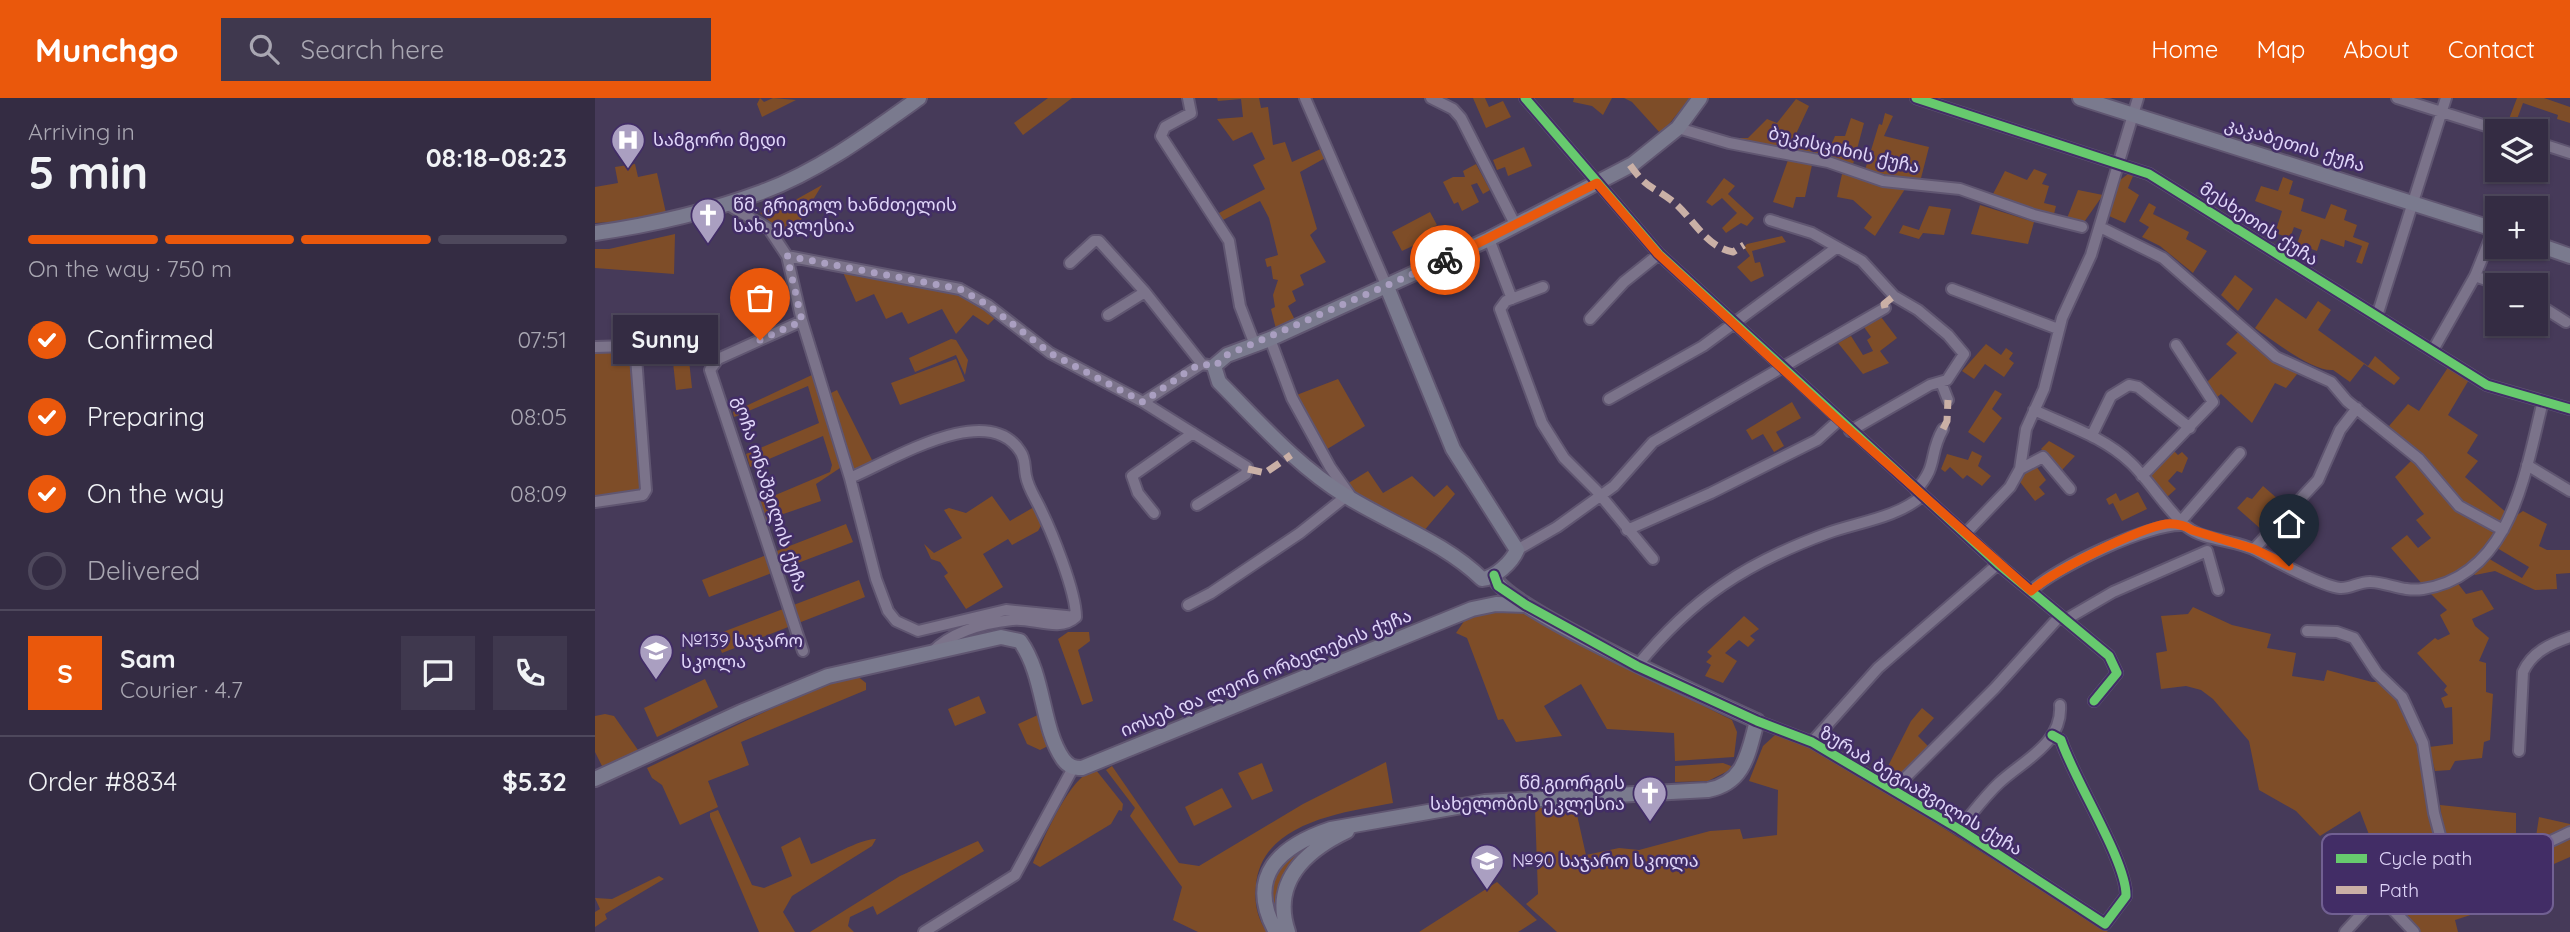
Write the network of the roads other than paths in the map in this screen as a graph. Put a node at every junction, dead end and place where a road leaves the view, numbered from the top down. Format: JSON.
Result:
{"nodes":[{"id":1,"x":919,"y":98,"type":"edge"},
{"id":2,"x":1188,"y":98,"type":"edge"},
{"id":3,"x":1305,"y":98,"type":"edge"},
{"id":4,"x":1431,"y":98,"type":"edge"},
{"id":5,"x":1525,"y":98,"type":"edge"},
{"id":6,"x":1700,"y":98,"type":"edge"},
{"id":7,"x":1916,"y":98,"type":"edge"},
{"id":8,"x":2080,"y":98,"type":"edge"},
{"id":9,"x":2138,"y":98,"type":"edge"},
{"id":10,"x":2397,"y":98,"type":"edge"},
{"id":11,"x":2446,"y":98,"type":"edge"},
{"id":12,"x":2442,"y":112,"type":"junction"},
{"id":13,"x":2132,"y":115,"type":"junction"},
{"id":14,"x":2485,"y":126,"type":"edge"},
{"id":15,"x":1678,"y":128,"type":"junction"},
{"id":16,"x":2548,"y":146,"type":"edge"},
{"id":17,"x":2570,"y":153,"type":"edge"},
{"id":18,"x":2117,"y":163,"type":"junction"},
{"id":19,"x":1597,"y":183,"type":"junction"},
{"id":20,"x":2413,"y":202,"type":"junction"},
{"id":21,"x":725,"y":203,"type":"junction"},
{"id":22,"x":1770,"y":219,"type":"dead end"},
{"id":23,"x":1516,"y":226,"type":"junction"},
{"id":24,"x":2083,"y":227,"type":"dead end"},
{"id":25,"x":2100,"y":227,"type":"junction"},
{"id":26,"x":2485,"y":227,"type":"edge"},
{"id":27,"x":595,"y":233,"type":"edge"},
{"id":28,"x":1489,"y":239,"type":"junction"},
{"id":29,"x":1836,"y":248,"type":"junction"},
{"id":30,"x":2548,"y":248,"type":"edge"},
{"id":31,"x":2485,"y":253,"type":"edge"},
{"id":32,"x":1658,"y":254,"type":"junction"},
{"id":33,"x":787,"y":256,"type":"junction"},
{"id":34,"x":2570,"y":256,"type":"edge"},
{"id":35,"x":1070,"y":263,"type":"dead end"},
{"id":36,"x":2475,"y":276,"type":"junction"},
{"id":37,"x":2485,"y":280,"type":"edge"},
{"id":38,"x":1387,"y":287,"type":"junction"},
{"id":39,"x":1543,"y":287,"type":"dead end"},
{"id":40,"x":1952,"y":289,"type":"dead end"},
{"id":41,"x":1145,"y":292,"type":"junction"},
{"id":42,"x":1512,"y":299,"type":"junction"},
{"id":43,"x":1885,"y":308,"type":"dead end"},
{"id":44,"x":2548,"y":310,"type":"edge"},
{"id":45,"x":1108,"y":315,"type":"dead end"},
{"id":46,"x":2377,"y":316,"type":"junction"},
{"id":47,"x":1590,"y":319,"type":"dead end"},
{"id":48,"x":802,"y":321,"type":"junction"},
{"id":49,"x":1733,"y":322,"type":"junction"},
{"id":50,"x":2567,"y":322,"type":"dead end"},
{"id":51,"x":2058,"y":329,"type":"junction"},
{"id":52,"x":1271,"y":339,"type":"junction"},
{"id":53,"x":1255,"y":345,"type":"junction"},
{"id":54,"x":2176,"y":345,"type":"dead end"},
{"id":55,"x":595,"y":347,"type":"edge"},
{"id":56,"x":2433,"y":351,"type":"junction"},
{"id":57,"x":1208,"y":365,"type":"junction"},
{"id":58,"x":1784,"y":368,"type":"junction"},
{"id":59,"x":1941,"y":382,"type":"junction"},
{"id":60,"x":1609,"y":399,"type":"dead end"},
{"id":61,"x":1948,"y":400,"type":"dead end"},
{"id":62,"x":2543,"y":401,"type":"junction"},
{"id":63,"x":1143,"y":402,"type":"junction"},
{"id":64,"x":2357,"y":408,"type":"junction"},
{"id":65,"x":2570,"y":409,"type":"edge"},
{"id":66,"x":2034,"y":410,"type":"junction"},
{"id":67,"x":1839,"y":421,"type":"junction"},
{"id":68,"x":2190,"y":428,"type":"junction"},
{"id":69,"x":1943,"y":429,"type":"dead end"},
{"id":70,"x":1850,"y":431,"type":"junction"},
{"id":71,"x":1193,"y":433,"type":"junction"},
{"id":72,"x":2092,"y":435,"type":"junction"},
{"id":73,"x":2240,"y":453,"type":"dead end"},
{"id":74,"x":2527,"y":465,"type":"junction"},
{"id":75,"x":2020,"y":469,"type":"junction"},
{"id":76,"x":2142,"y":476,"type":"junction"},
{"id":77,"x":850,"y":478,"type":"junction"},
{"id":78,"x":2070,"y":489,"type":"dead end"},
{"id":79,"x":2570,"y":491,"type":"edge"},
{"id":80,"x":1919,"y":493,"type":"junction"},
{"id":81,"x":1599,"y":496,"type":"junction"},
{"id":82,"x":1347,"y":497,"type":"junction"},
{"id":83,"x":595,"y":502,"type":"edge"},
{"id":84,"x":1198,"y":505,"type":"dead end"},
{"id":85,"x":1154,"y":513,"type":"dead end"},
{"id":86,"x":2183,"y":523,"type":"junction"},
{"id":87,"x":1627,"y":530,"type":"junction"},
{"id":88,"x":2504,"y":530,"type":"junction"},
{"id":89,"x":1965,"y":534,"type":"junction"},
{"id":90,"x":2254,"y":549,"type":"junction"},
{"id":91,"x":1517,"y":550,"type":"junction"},
{"id":92,"x":1653,"y":559,"type":"dead end"},
{"id":93,"x":1998,"y":564,"type":"junction"},
{"id":94,"x":1490,"y":590,"type":"junction"},
{"id":95,"x":2218,"y":590,"type":"dead end"},
{"id":96,"x":2031,"y":591,"type":"junction"},
{"id":97,"x":1188,"y":605,"type":"dead end"},
{"id":98,"x":1076,"y":617,"type":"junction"},
{"id":99,"x":2062,"y":618,"type":"junction"},
{"id":100,"x":2307,"y":631,"type":"dead end"},
{"id":101,"x":2570,"y":637,"type":"edge"},
{"id":102,"x":803,"y":651,"type":"dead end"},
{"id":103,"x":932,"y":652,"type":"junction"},
{"id":104,"x":1637,"y":666,"type":"junction"},
{"id":105,"x":2094,"y":701,"type":"dead end"},
{"id":106,"x":2060,"y":705,"type":"dead end"},
{"id":107,"x":1757,"y":722,"type":"junction"},
{"id":108,"x":2052,"y":735,"type":"junction"},
{"id":109,"x":1812,"y":742,"type":"junction"},
{"id":110,"x":2519,"y":751,"type":"dead end"},
{"id":111,"x":1073,"y":768,"type":"junction"},
{"id":112,"x":595,"y":779,"type":"edge"},
{"id":113,"x":1893,"y":790,"type":"junction"},
{"id":114,"x":1361,"y":824,"type":"junction"},
{"id":115,"x":1959,"y":829,"type":"junction"},
{"id":116,"x":2570,"y":832,"type":"edge"},
{"id":117,"x":2440,"y":834,"type":"edge"},
{"id":118,"x":2553,"y":843,"type":"edge"},
{"id":119,"x":2362,"y":914,"type":"edge"},
{"id":120,"x":2397,"y":914,"type":"edge"},
{"id":121,"x":924,"y":932,"type":"edge"},
{"id":122,"x":1276,"y":932,"type":"edge"},
{"id":123,"x":1288,"y":932,"type":"edge"},
{"id":124,"x":2345,"y":932,"type":"edge"},
{"id":125,"x":2414,"y":932,"type":"edge"}],
"edges":[{"from":1,"to":21,"type":"street"},
{"from":2,"to":53,"type":"street"},
{"from":3,"to":38,"type":"street"},
{"from":4,"to":23,"type":"street"},
{"from":5,"to":19,"type":"street"},
{"from":6,"to":15,"type":"street"},
{"from":7,"to":18,"type":"street","name":"მესხეთის ქუჩა"},
{"from":8,"to":13,"type":"street","name":"კაკაბეთის ქუჩა"},
{"from":9,"to":13,"type":"street"},
{"from":10,"to":12,"type":"street"},
{"from":11,"to":12,"type":"street"},
{"from":12,"to":14,"type":"street"},
{"from":12,"to":20,"type":"street"},
{"from":13,"to":18,"type":"street"},
{"from":13,"to":20,"type":"street","name":"კაკაბეთის ქუჩა"},
{"from":15,"to":19,"type":"street"},
{"from":15,"to":24,"type":"street","name":"ბუკისციხის ქუჩა"},
{"from":16,"to":17,"type":"street"},
{"from":18,"to":25,"type":"street"},
{"from":18,"to":46,"type":"street","name":"მესხეთის ქუჩა"},
{"from":19,"to":23,"type":"street"},
{"from":19,"to":32,"type":"street"},
{"from":20,"to":26,"type":"street","name":"კაკაბეთის ქუჩა"},
{"from":20,"to":46,"type":"street"},
{"from":21,"to":27,"type":"street"},
{"from":21,"to":33,"type":"street"},
{"from":22,"to":29,"type":"street"},
{"from":23,"to":28,"type":"street"},
{"from":25,"to":51,"type":"street"},
{"from":25,"to":64,"type":"street"},
{"from":28,"to":38,"type":"street"},
{"from":28,"to":42,"type":"street"},
{"from":29,"to":49,"type":"street"},
{"from":29,"to":59,"type":"street"},
{"from":30,"to":34,"type":"street"},
{"from":31,"to":36,"type":"street"},
{"from":32,"to":47,"type":"street"},
{"from":32,"to":49,"type":"street"},
{"from":33,"to":48,"type":"street"},
{"from":33,"to":63,"type":"street"},
{"from":35,"to":41,"type":"street"},
{"from":36,"to":37,"type":"street"},
{"from":36,"to":56,"type":"street"},
{"from":38,"to":52,"type":"street"},
{"from":38,"to":91,"type":"street"},
{"from":39,"to":42,"type":"street"},
{"from":40,"to":51,"type":"street"},
{"from":41,"to":45,"type":"street"},
{"from":41,"to":57,"type":"street"},
{"from":42,"to":81,"type":"street"},
{"from":43,"to":58,"type":"street"},
{"from":44,"to":50,"type":"street"},
{"from":46,"to":56,"type":"street","name":"მესხეთის ქუჩა"},
{"from":48,"to":77,"type":"street"},
{"from":48,"to":102,"type":"street","name":"გოჩა ონაშვილის ქუჩა"},
{"from":49,"to":58,"type":"street"},
{"from":49,"to":60,"type":"street"},
{"from":51,"to":66,"type":"street"},
{"from":52,"to":53,"type":"street"},
{"from":52,"to":82,"type":"street"},
{"from":53,"to":57,"type":"street"},
{"from":54,"to":68,"type":"street"},
{"from":55,"to":83,"type":"street"},
{"from":56,"to":62,"type":"street","name":"მესხეთის ქუჩა"},
{"from":57,"to":63,"type":"street"},
{"from":57,"to":82,"type":"street"},
{"from":58,"to":67,"type":"street"},
{"from":58,"to":81,"type":"street"},
{"from":59,"to":61,"type":"street"},
{"from":59,"to":70,"type":"street"},
{"from":62,"to":65,"type":"street","name":"მესხეთის ქუჩა"},
{"from":62,"to":74,"type":"street"},
{"from":63,"to":71,"type":"street"},
{"from":64,"to":88,"type":"street"},
{"from":64,"to":90,"type":"street"},
{"from":66,"to":72,"type":"street"},
{"from":66,"to":75,"type":"street"},
{"from":67,"to":70,"type":"street"},
{"from":67,"to":87,"type":"street"},
{"from":68,"to":72,"type":"street"},
{"from":68,"to":76,"type":"street"},
{"from":69,"to":80,"type":"street"},
{"from":70,"to":80,"type":"street"},
{"from":71,"to":84,"type":"street"},
{"from":71,"to":85,"type":"street"},
{"from":72,"to":76,"type":"street"},
{"from":73,"to":86,"type":"street"},
{"from":74,"to":79,"type":"street"},
{"from":74,"to":88,"type":"street"},
{"from":75,"to":78,"type":"street"},
{"from":75,"to":89,"type":"street"},
{"from":76,"to":86,"type":"street"},
{"from":77,"to":98,"type":"street"},
{"from":77,"to":98,"type":"street"},
{"from":80,"to":89,"type":"street"},
{"from":80,"to":104,"type":"street"},
{"from":81,"to":87,"type":"street"},
{"from":81,"to":91,"type":"street"},
{"from":82,"to":94,"type":"street"},
{"from":82,"to":97,"type":"street"},
{"from":86,"to":90,"type":"street"},
{"from":86,"to":96,"type":"street"},
{"from":87,"to":92,"type":"street"},
{"from":88,"to":90,"type":"street"},
{"from":89,"to":93,"type":"street"},
{"from":91,"to":94,"type":"street"},
{"from":93,"to":96,"type":"street"},
{"from":93,"to":109,"type":"street"},
{"from":94,"to":104,"type":"street","name":"ზურაბ ბეგიაშვილის ქუჩა"},
{"from":94,"to":111,"type":"street","name":"იოსებ და ლეონ ორბელების ქუჩა"},
{"from":95,"to":99,"type":"street"},
{"from":96,"to":99,"type":"street"},
{"from":98,"to":103,"type":"street"},
{"from":99,"to":105,"type":"street"},
{"from":99,"to":113,"type":"street"},
{"from":100,"to":117,"type":"street"},
{"from":101,"to":110,"type":"street"},
{"from":103,"to":111,"type":"street"},
{"from":103,"to":112,"type":"street"},
{"from":104,"to":107,"type":"street","name":"ზურაბ ბეგიაშვილის ქუჩა"},
{"from":106,"to":108,"type":"street"},
{"from":107,"to":109,"type":"street","name":"ზურაბ ბეგიაშვილის ქუჩა"},
{"from":107,"to":114,"type":"street"},
{"from":108,"to":115,"type":"street"},
{"from":108,"to":115,"type":"street","name":"ზურაბ ბეგიაშვილის ქუჩა"},
{"from":109,"to":113,"type":"street","name":"ზურაბ ბეგიაშვილის ქუჩა"},
{"from":111,"to":121,"type":"street"},
{"from":113,"to":115,"type":"street","name":"ზურაბ ბეგიაშვილის ქუჩა"},
{"from":114,"to":122,"type":"street"},
{"from":114,"to":123,"type":"street"},
{"from":116,"to":118,"type":"street"},
{"from":119,"to":124,"type":"street"},
{"from":120,"to":125,"type":"street"}]}
